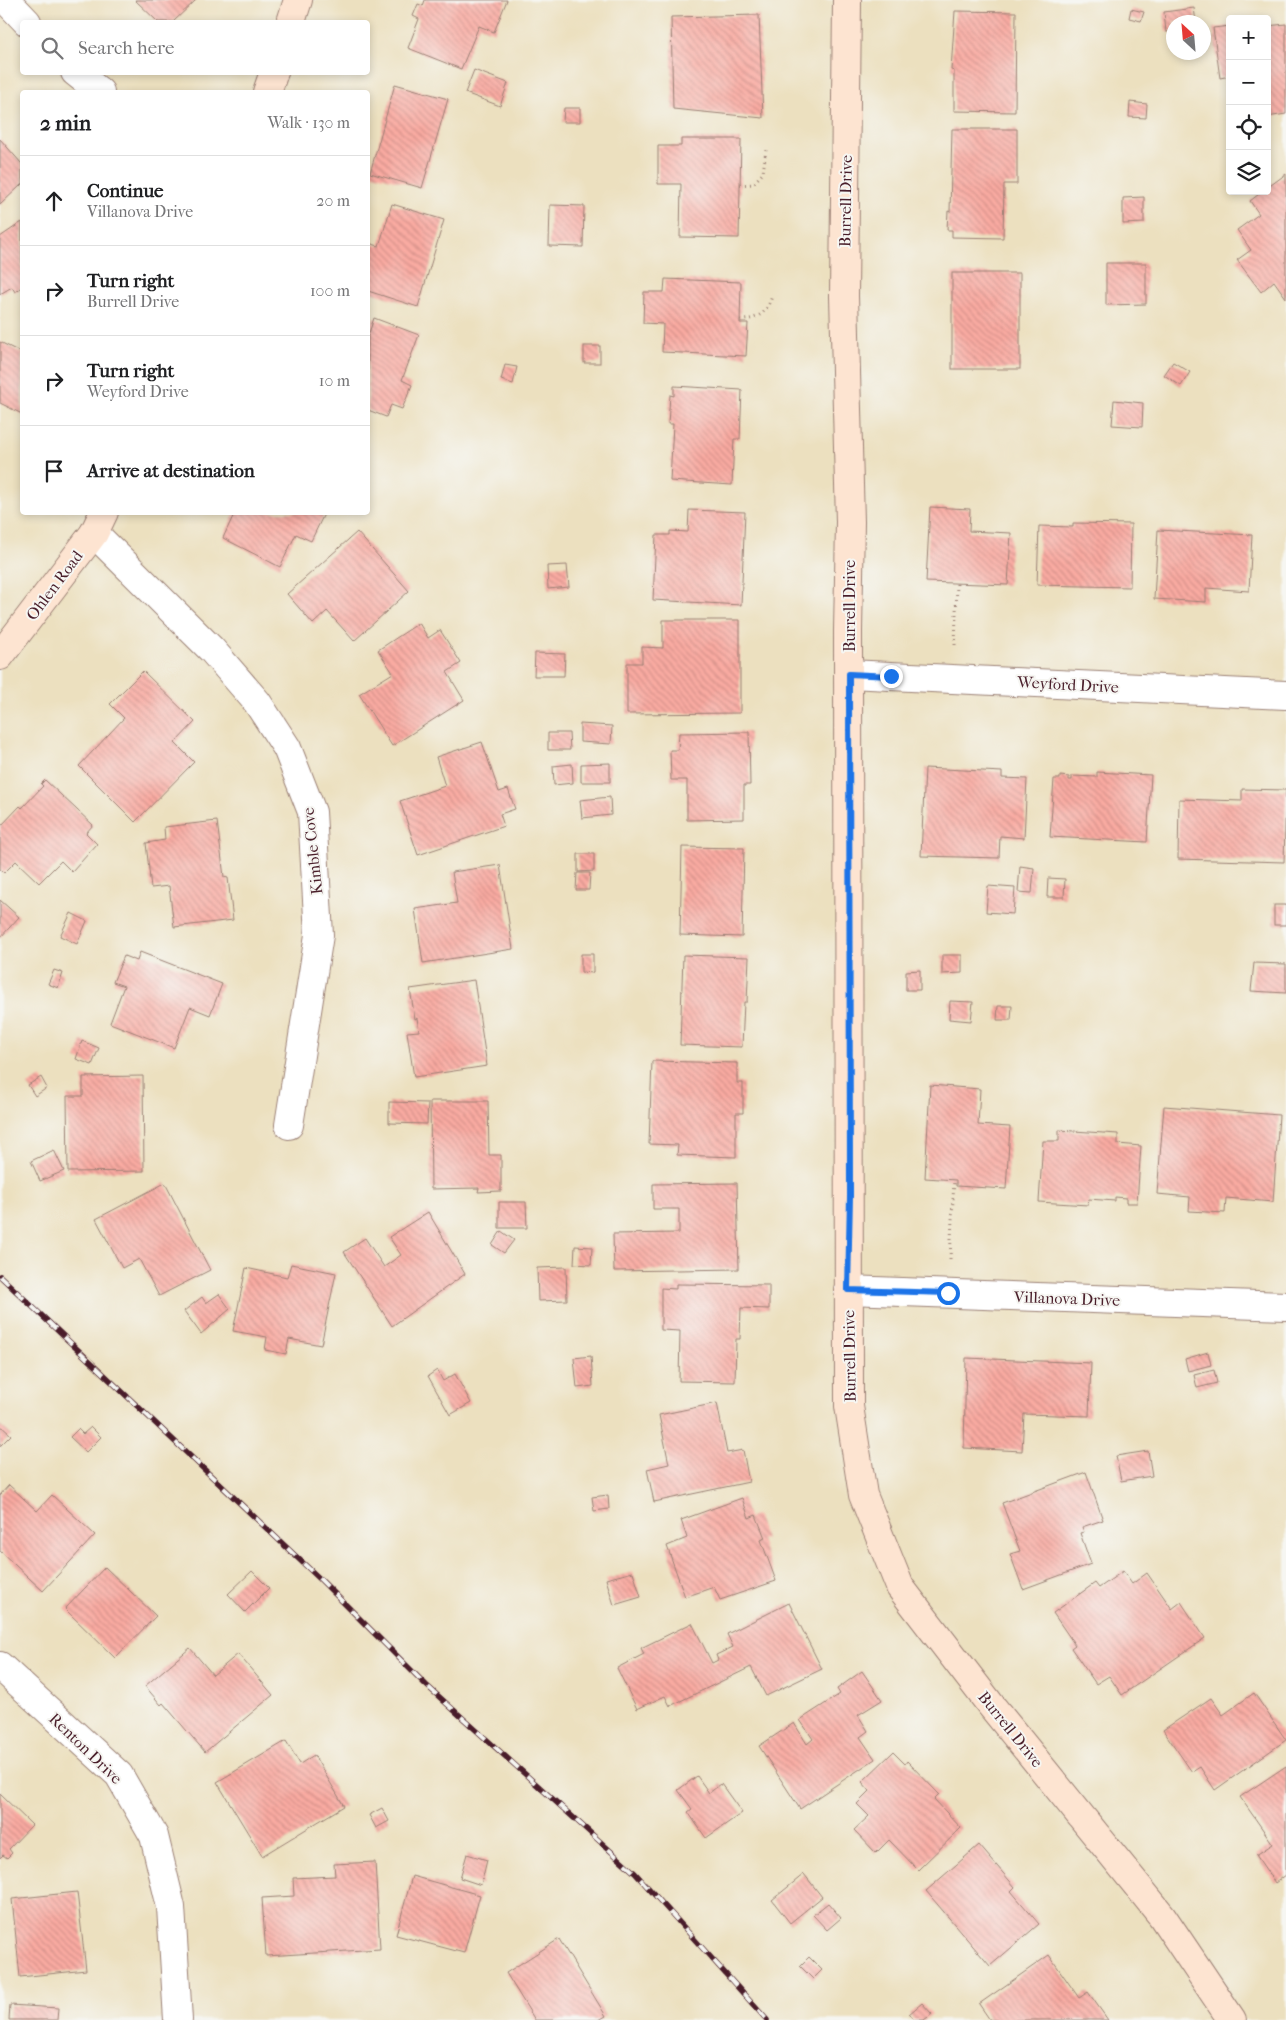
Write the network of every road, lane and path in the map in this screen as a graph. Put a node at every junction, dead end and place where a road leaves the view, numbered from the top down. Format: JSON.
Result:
{"nodes":[{"id":1,"x":6,"y":0,"type":"edge"},
{"id":2,"x":298,"y":0,"type":"edge"},
{"id":3,"x":847,"y":0,"type":"edge"},
{"id":4,"x":25,"y":20,"type":"edge"},
{"id":5,"x":292,"y":20,"type":"edge"},
{"id":6,"x":79,"y":75,"type":"edge"},
{"id":7,"x":273,"y":75,"type":"edge"},
{"id":8,"x":98,"y":90,"type":"edge"},
{"id":9,"x":269,"y":90,"type":"edge"},
{"id":10,"x":766,"y":150,"type":"dead end"},
{"id":11,"x":740,"y":184,"type":"dead end"},
{"id":12,"x":772,"y":296,"type":"dead end"},
{"id":13,"x":740,"y":320,"type":"dead end"},
{"id":14,"x":99,"y":523,"type":"edge"},
{"id":15,"x":957,"y":583,"type":"dead end"},
{"id":16,"x":0,"y":656,"type":"edge"},
{"id":17,"x":849,"y":674,"type":"junction"},
{"id":18,"x":954,"y":679,"type":"junction"},
{"id":19,"x":1286,"y":695,"type":"edge"},
{"id":20,"x":289,"y":1125,"type":"dead end"},
{"id":21,"x":954,"y":1180,"type":"dead end"},
{"id":22,"x":848,"y":1290,"type":"junction"},
{"id":23,"x":948,"y":1293,"type":"junction"},
{"id":24,"x":1286,"y":1306,"type":"edge"},
{"id":25,"x":0,"y":1666,"type":"edge"},
{"id":26,"x":178,"y":2020,"type":"edge"},
{"id":27,"x":1232,"y":2020,"type":"edge"}],
"edges":[{"from":1,"to":4,"type":"street"},
{"from":2,"to":5,"type":"street"},
{"from":3,"to":17,"type":"street","name":"Burrell Drive"},
{"from":6,"to":8,"type":"street"},
{"from":7,"to":9,"type":"street"},
{"from":10,"to":11,"type":"path"},
{"from":12,"to":13,"type":"path"},
{"from":14,"to":16,"type":"street","name":"Ohlen Road"},
{"from":14,"to":20,"type":"street","name":"Kimble Cove"},
{"from":15,"to":18,"type":"path"},
{"from":17,"to":18,"type":"street","name":"Weyford Drive"},
{"from":17,"to":22,"type":"street","name":"Burrell Drive"},
{"from":18,"to":19,"type":"street","name":"Weyford Drive"},
{"from":21,"to":23,"type":"path"},
{"from":22,"to":23,"type":"street","name":"Villanova Drive"},
{"from":22,"to":27,"type":"street","name":"Burrell Drive"},
{"from":23,"to":24,"type":"street","name":"Villanova Drive"},
{"from":25,"to":26,"type":"street","name":"Renton Drive"}]}
